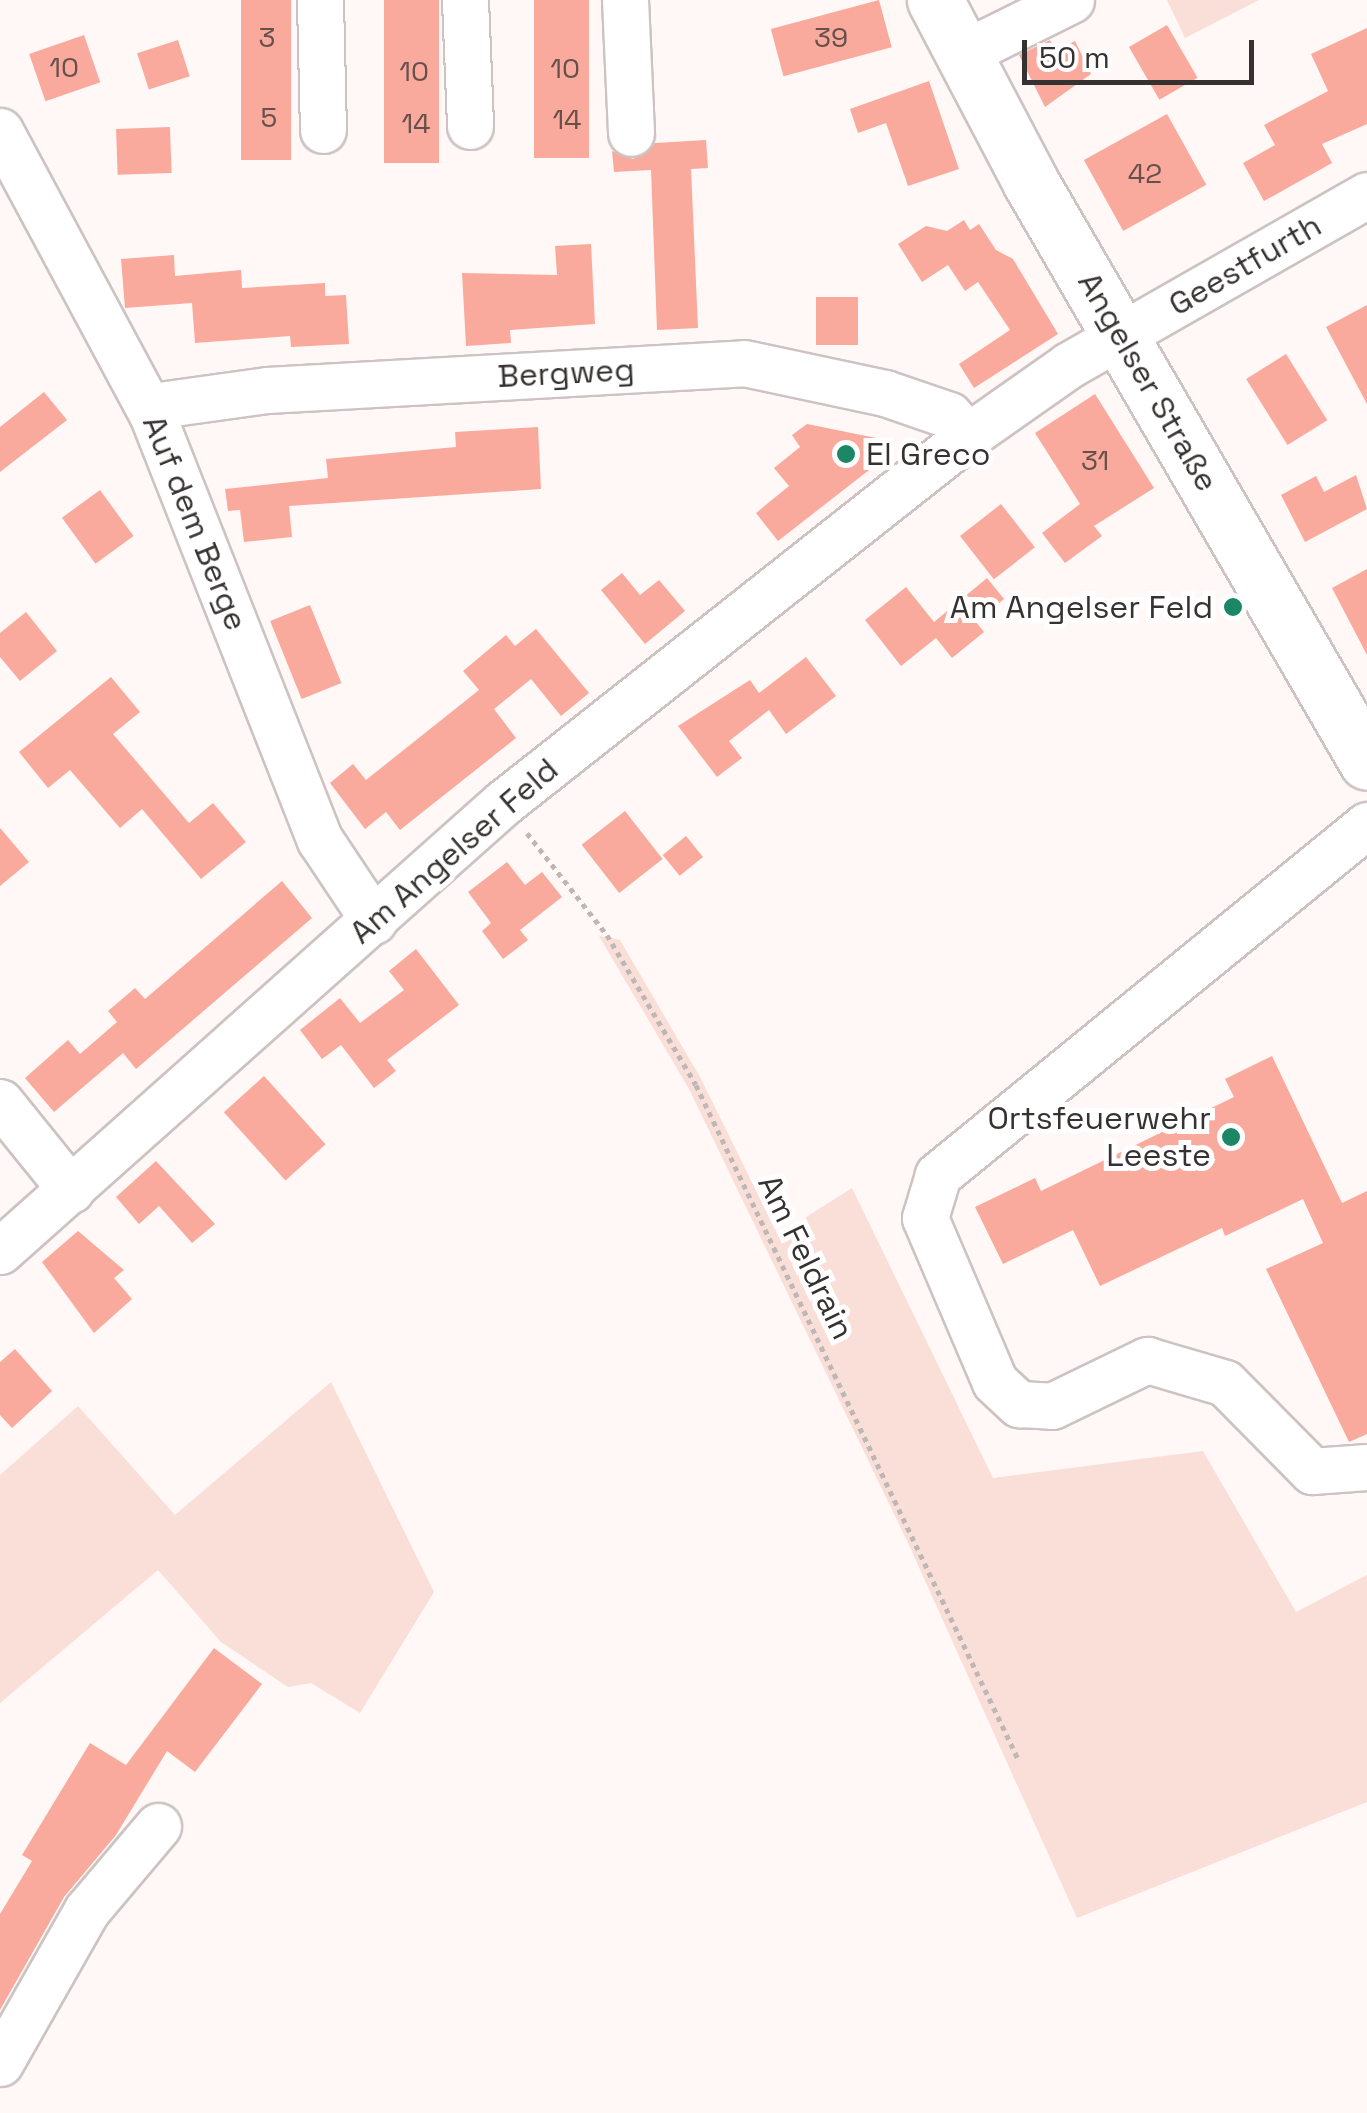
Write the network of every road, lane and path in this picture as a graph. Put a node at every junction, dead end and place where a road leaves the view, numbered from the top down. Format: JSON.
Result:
{"nodes":[{"id":1,"x":320,"y":0,"type":"edge"},
{"id":2,"x":465,"y":0,"type":"edge"},
{"id":3,"x":625,"y":0,"type":"edge"},
{"id":4,"x":935,"y":0,"type":"edge"},
{"id":5,"x":1071,"y":0,"type":"edge"},
{"id":6,"x":960,"y":55,"type":"junction"},
{"id":7,"x":470,"y":126,"type":"dead end"},
{"id":8,"x":323,"y":130,"type":"dead end"},
{"id":9,"x":0,"y":131,"type":"edge"},
{"id":10,"x":631,"y":132,"type":"dead end"},
{"id":11,"x":1367,"y":194,"type":"edge"},
{"id":12,"x":1123,"y":335,"type":"junction"},
{"id":13,"x":152,"y":414,"type":"junction"},
{"id":14,"x":968,"y":436,"type":"junction"},
{"id":15,"x":1367,"y":762,"type":"edge"},
{"id":16,"x":503,"y":803,"type":"junction"},
{"id":17,"x":1367,"y":824,"type":"edge"},
{"id":18,"x":374,"y":922,"type":"junction"},
{"id":19,"x":0,"y":1102,"type":"edge"},
{"id":20,"x":71,"y":1190,"type":"junction"},
{"id":21,"x":0,"y":1251,"type":"edge"},
{"id":22,"x":1367,"y":1466,"type":"edge"},
{"id":23,"x":1018,"y":1758,"type":"dead end"},
{"id":24,"x":158,"y":1826,"type":"dead end"},
{"id":25,"x":0,"y":2063,"type":"edge"}],
"edges":[{"from":1,"to":8,"type":"street"},
{"from":2,"to":7,"type":"street"},
{"from":3,"to":10,"type":"street"},
{"from":4,"to":6,"type":"main road","name":"Angelser Straße"},
{"from":5,"to":6,"type":"street"},
{"from":6,"to":12,"type":"main road","name":"Angelser Straße"},
{"from":9,"to":13,"type":"street","name":"Auf dem Berge"},
{"from":11,"to":12,"type":"street","name":"Geestfurth"},
{"from":12,"to":14,"type":"street","name":"Am Angelser Feld"},
{"from":12,"to":15,"type":"main road","name":"Angelser Straße"},
{"from":13,"to":14,"type":"street","name":"Bergweg"},
{"from":13,"to":18,"type":"street","name":"Auf dem Berge"},
{"from":14,"to":16,"type":"street","name":"Am Angelser Feld"},
{"from":16,"to":18,"type":"street","name":"Am Angelser Feld"},
{"from":16,"to":23,"type":"path","name":"Am Feldrain"},
{"from":17,"to":22,"type":"street"},
{"from":18,"to":20,"type":"street","name":"Am Angelser Feld"},
{"from":19,"to":20,"type":"street"},
{"from":20,"to":21,"type":"street","name":"Am Angelser Feld"},
{"from":24,"to":25,"type":"street"}]}
